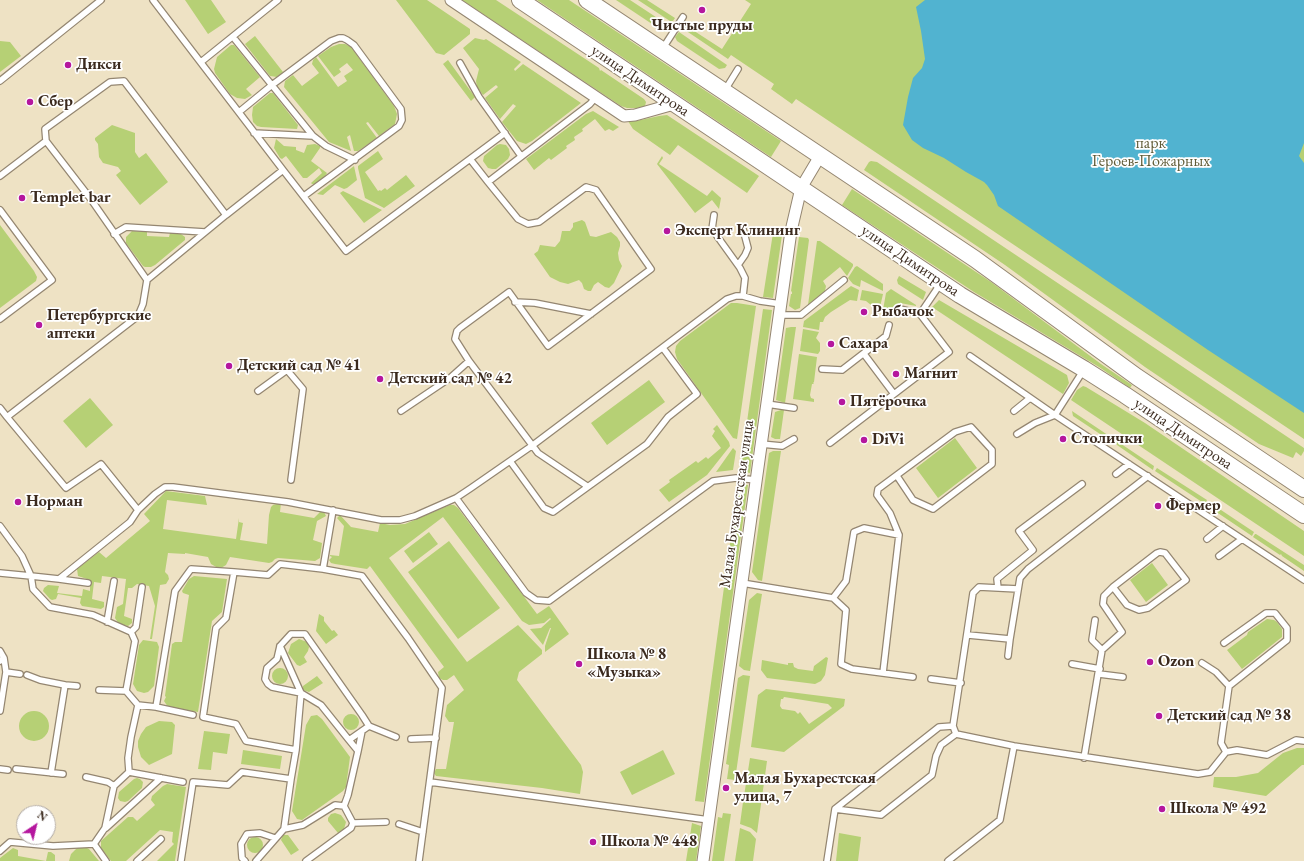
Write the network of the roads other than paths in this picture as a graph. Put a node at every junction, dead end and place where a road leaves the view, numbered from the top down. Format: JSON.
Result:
{"nodes":[{"id":1,"x":100,"y":0,"type":"edge"},
{"id":2,"x":153,"y":0,"type":"edge"},
{"id":3,"x":278,"y":0,"type":"edge"},
{"id":4,"x":451,"y":0,"type":"edge"},
{"id":5,"x":520,"y":0,"type":"edge"},
{"id":6,"x":587,"y":0,"type":"edge"},
{"id":7,"x":683,"y":17,"type":"dead end"},
{"id":8,"x":233,"y":37,"type":"junction"},
{"id":9,"x":662,"y":50,"type":"junction"},
{"id":10,"x":201,"y":62,"type":"junction"},
{"id":11,"x":460,"y":63,"type":"dead end"},
{"id":12,"x":738,"y":70,"type":"dead end"},
{"id":13,"x":0,"y":81,"type":"edge"},
{"id":14,"x":272,"y":85,"type":"junction"},
{"id":15,"x":723,"y":91,"type":"junction"},
{"id":16,"x":596,"y":97,"type":"junction"},
{"id":17,"x":674,"y":104,"type":"junction"},
{"id":18,"x":239,"y":112,"type":"junction"},
{"id":19,"x":254,"y":133,"type":"junction"},
{"id":20,"x":506,"y":133,"type":"junction"},
{"id":21,"x":313,"y":136,"type":"junction"},
{"id":22,"x":46,"y":141,"type":"junction"},
{"id":23,"x":521,"y":156,"type":"junction"},
{"id":24,"x":820,"y":156,"type":"junction"},
{"id":25,"x":470,"y":159,"type":"junction"},
{"id":26,"x":354,"y":160,"type":"junction"},
{"id":27,"x":283,"y":170,"type":"junction"},
{"id":28,"x":0,"y":176,"type":"edge"},
{"id":29,"x":488,"y":182,"type":"junction"},
{"id":30,"x":801,"y":188,"type":"junction"},
{"id":31,"x":304,"y":196,"type":"junction"},
{"id":32,"x":0,"y":210,"type":"edge"},
{"id":33,"x":226,"y":215,"type":"junction"},
{"id":34,"x":714,"y":215,"type":"dead end"},
{"id":35,"x":743,"y":229,"type":"dead end"},
{"id":36,"x":205,"y":232,"type":"junction"},
{"id":37,"x":114,"y":234,"type":"junction"},
{"id":38,"x":738,"y":265,"type":"junction"},
{"id":39,"x":147,"y":280,"type":"junction"},
{"id":40,"x":844,"y":280,"type":"dead end"},
{"id":41,"x":942,"y":283,"type":"junction"},
{"id":42,"x":743,"y":296,"type":"junction"},
{"id":43,"x":515,"y":302,"type":"junction"},
{"id":44,"x":780,"y":309,"type":"junction"},
{"id":45,"x":900,"y":309,"type":"dead end"},
{"id":46,"x":591,"y":314,"type":"junction"},
{"id":47,"x":920,"y":314,"type":"junction"},
{"id":48,"x":0,"y":319,"type":"edge"},
{"id":49,"x":889,"y":325,"type":"dead end"},
{"id":50,"x":663,"y":348,"type":"junction"},
{"id":51,"x":864,"y":354,"type":"junction"},
{"id":52,"x":970,"y":356,"type":"dead end"},
{"id":53,"x":469,"y":361,"type":"junction"},
{"id":54,"x":822,"y":369,"type":"dead end"},
{"id":55,"x":1084,"y":369,"type":"junction"},
{"id":56,"x":258,"y":391,"type":"dead end"},
{"id":57,"x":894,"y":394,"type":"junction"},
{"id":58,"x":1030,"y":398,"type":"junction"},
{"id":59,"x":767,"y":404,"type":"junction"},
{"id":60,"x":0,"y":408,"type":"edge"},
{"id":61,"x":794,"y":408,"type":"dead end"},
{"id":62,"x":401,"y":411,"type":"dead end"},
{"id":63,"x":1014,"y":411,"type":"dead end"},
{"id":64,"x":1055,"y":415,"type":"junction"},
{"id":65,"x":7,"y":417,"type":"junction"},
{"id":66,"x":1017,"y":434,"type":"dead end"},
{"id":67,"x":794,"y":439,"type":"dead end"},
{"id":68,"x":830,"y":443,"type":"dead end"},
{"id":69,"x":761,"y":444,"type":"junction"},
{"id":70,"x":533,"y":445,"type":"junction"},
{"id":71,"x":510,"y":461,"type":"junction"},
{"id":72,"x":1129,"y":464,"type":"junction"},
{"id":73,"x":1116,"y":474,"type":"dead end"},
{"id":74,"x":896,"y":476,"type":"junction"},
{"id":75,"x":1148,"y":476,"type":"junction"},
{"id":76,"x":291,"y":480,"type":"dead end"},
{"id":77,"x":756,"y":480,"type":"junction"},
{"id":78,"x":1082,"y":484,"type":"dead end"},
{"id":79,"x":587,"y":486,"type":"junction"},
{"id":80,"x":1304,"y":489,"type":"edge"},
{"id":81,"x":456,"y":498,"type":"junction"},
{"id":82,"x":138,"y":510,"type":"junction"},
{"id":83,"x":333,"y":510,"type":"junction"},
{"id":84,"x":1304,"y":515,"type":"edge"},
{"id":85,"x":0,"y":526,"type":"edge"},
{"id":86,"x":1223,"y":526,"type":"junction"},
{"id":87,"x":899,"y":535,"type":"junction"},
{"id":88,"x":1208,"y":539,"type":"dead end"},
{"id":89,"x":1242,"y":539,"type":"junction"},
{"id":90,"x":1219,"y":556,"type":"dead end"},
{"id":91,"x":323,"y":569,"type":"junction"},
{"id":92,"x":234,"y":572,"type":"junction"},
{"id":93,"x":0,"y":573,"type":"edge"},
{"id":94,"x":7,"y":574,"type":"junction"},
{"id":95,"x":31,"y":576,"type":"junction"},
{"id":96,"x":0,"y":579,"type":"edge"},
{"id":97,"x":59,"y":579,"type":"junction"},
{"id":98,"x":1304,"y":580,"type":"edge"},
{"id":99,"x":114,"y":581,"type":"dead end"},
{"id":100,"x":88,"y":583,"type":"dead end"},
{"id":101,"x":742,"y":584,"type":"junction"},
{"id":102,"x":142,"y":587,"type":"dead end"},
{"id":103,"x":1113,"y":587,"type":"junction"},
{"id":104,"x":998,"y":588,"type":"junction"},
{"id":105,"x":1018,"y":589,"type":"junction"},
{"id":106,"x":833,"y":598,"type":"junction"},
{"id":107,"x":1095,"y":620,"type":"dead end"},
{"id":108,"x":107,"y":622,"type":"junction"},
{"id":109,"x":131,"y":632,"type":"junction"},
{"id":110,"x":968,"y":635,"type":"junction"},
{"id":111,"x":1010,"y":639,"type":"junction"},
{"id":112,"x":1224,"y":643,"type":"dead end"},
{"id":113,"x":280,"y":646,"type":"junction"},
{"id":114,"x":1102,"y":650,"type":"junction"},
{"id":115,"x":0,"y":651,"type":"edge"},
{"id":116,"x":1008,"y":656,"type":"dead end"},
{"id":117,"x":2,"y":660,"type":"edge"},
{"id":118,"x":1202,"y":663,"type":"dead end"},
{"id":119,"x":1072,"y":664,"type":"dead end"},
{"id":120,"x":1099,"y":671,"type":"junction"},
{"id":121,"x":6,"y":672,"type":"junction"},
{"id":122,"x":883,"y":673,"type":"junction"},
{"id":123,"x":20,"y":674,"type":"dead end"},
{"id":124,"x":27,"y":675,"type":"dead end"},
{"id":125,"x":913,"y":677,"type":"dead end"},
{"id":126,"x":1123,"y":677,"type":"dead end"},
{"id":127,"x":931,"y":679,"type":"dead end"},
{"id":128,"x":960,"y":683,"type":"junction"},
{"id":129,"x":65,"y":685,"type":"junction"},
{"id":130,"x":76,"y":686,"type":"dead end"},
{"id":131,"x":1229,"y":686,"type":"junction"},
{"id":132,"x":99,"y":690,"type":"dead end"},
{"id":133,"x":126,"y":692,"type":"junction"},
{"id":134,"x":301,"y":693,"type":"junction"},
{"id":135,"x":138,"y":705,"type":"junction"},
{"id":136,"x":156,"y":707,"type":"junction"},
{"id":137,"x":0,"y":711,"type":"edge"},
{"id":138,"x":198,"y":716,"type":"junction"},
{"id":139,"x":369,"y":726,"type":"junction"},
{"id":140,"x":953,"y":726,"type":"junction"},
{"id":141,"x":362,"y":731,"type":"junction"},
{"id":142,"x":956,"y":734,"type":"junction"},
{"id":143,"x":396,"y":737,"type":"dead end"},
{"id":144,"x":436,"y":738,"type":"junction"},
{"id":145,"x":411,"y":739,"type":"dead end"},
{"id":146,"x":349,"y":740,"type":"junction"},
{"id":147,"x":1304,"y":741,"type":"edge"},
{"id":148,"x":1014,"y":746,"type":"junction"},
{"id":149,"x":296,"y":750,"type":"junction"},
{"id":150,"x":358,"y":751,"type":"junction"},
{"id":151,"x":1226,"y":752,"type":"junction"},
{"id":152,"x":1084,"y":758,"type":"junction"},
{"id":153,"x":0,"y":769,"type":"edge"},
{"id":154,"x":16,"y":769,"type":"dead end"},
{"id":155,"x":8,"y":770,"type":"dead end"},
{"id":156,"x":129,"y":772,"type":"junction"},
{"id":157,"x":51,"y":773,"type":"junction"},
{"id":158,"x":63,"y":774,"type":"dead end"},
{"id":159,"x":86,"y":777,"type":"dead end"},
{"id":160,"x":162,"y":778,"type":"junction"},
{"id":161,"x":291,"y":779,"type":"junction"},
{"id":162,"x":188,"y":782,"type":"junction"},
{"id":163,"x":430,"y":782,"type":"junction"},
{"id":164,"x":114,"y":786,"type":"junction"},
{"id":165,"x":344,"y":806,"type":"junction"},
{"id":166,"x":835,"y":809,"type":"junction"},
{"id":167,"x":709,"y":820,"type":"junction"},
{"id":168,"x":386,"y":822,"type":"dead end"},
{"id":169,"x":353,"y":824,"type":"junction"},
{"id":170,"x":399,"y":824,"type":"dead end"},
{"id":171,"x":105,"y":828,"type":"junction"},
{"id":172,"x":284,"y":829,"type":"junction"},
{"id":173,"x":423,"y":832,"type":"junction"},
{"id":174,"x":275,"y":838,"type":"junction"},
{"id":175,"x":161,"y":839,"type":"dead end"},
{"id":176,"x":94,"y":844,"type":"junction"},
{"id":177,"x":0,"y":851,"type":"edge"},
{"id":178,"x":106,"y":861,"type":"edge"},
{"id":179,"x":137,"y":861,"type":"edge"},
{"id":180,"x":181,"y":861,"type":"edge"},
{"id":181,"x":245,"y":861,"type":"edge"},
{"id":182,"x":256,"y":861,"type":"edge"},
{"id":183,"x":306,"y":861,"type":"edge"},
{"id":184,"x":419,"y":861,"type":"edge"},
{"id":185,"x":703,"y":861,"type":"edge"},
{"id":186,"x":827,"y":861,"type":"edge"},
{"id":187,"x":948,"y":861,"type":"edge"}],
"edges":[{"from":1,"to":13,"type":"lane"},
{"from":2,"to":10,"type":"lane"},
{"from":3,"to":8,"type":"lane"},
{"from":4,"to":16,"type":"street"},
{"from":5,"to":17,"type":"street","name":"улица Димитрова"},
{"from":6,"to":9,"type":"street","name":"улица Димитрова"},
{"from":7,"to":9,"type":"lane"},
{"from":8,"to":10,"type":"lane"},
{"from":8,"to":14,"type":"lane"},
{"from":9,"to":15,"type":"street","name":"улица Димитрова"},
{"from":10,"to":18,"type":"lane"},
{"from":11,"to":20,"type":"lane"},
{"from":12,"to":15,"type":"lane"},
{"from":14,"to":18,"type":"lane"},
{"from":14,"to":21,"type":"lane"},
{"from":14,"to":26,"type":"lane"},
{"from":15,"to":24,"type":"street","name":"улица Димитрова"},
{"from":16,"to":17,"type":"street"},
{"from":16,"to":23,"type":"lane"},
{"from":17,"to":30,"type":"street","name":"улица Димитрова"},
{"from":18,"to":19,"type":"lane"},
{"from":19,"to":21,"type":"lane"},
{"from":19,"to":27,"type":"lane"},
{"from":20,"to":23,"type":"lane"},
{"from":20,"to":25,"type":"lane"},
{"from":21,"to":26,"type":"lane"},
{"from":22,"to":28,"type":"lane"},
{"from":22,"to":33,"type":"lane"},
{"from":22,"to":37,"type":"lane"},
{"from":23,"to":29,"type":"lane"},
{"from":24,"to":30,"type":"street","name":"Малая Бухарестская улица"},
{"from":24,"to":80,"type":"street","name":"улица Димитрова"},
{"from":25,"to":29,"type":"lane"},
{"from":25,"to":31,"type":"lane"},
{"from":26,"to":31,"type":"lane"},
{"from":27,"to":31,"type":"lane"},
{"from":27,"to":33,"type":"lane"},
{"from":29,"to":46,"type":"lane"},
{"from":30,"to":41,"type":"street","name":"улица Димитрова"},
{"from":30,"to":44,"type":"street","name":"Малая Бухарестская улица"},
{"from":32,"to":48,"type":"lane"},
{"from":33,"to":36,"type":"lane"},
{"from":34,"to":38,"type":"lane"},
{"from":35,"to":38,"type":"lane"},
{"from":36,"to":37,"type":"lane"},
{"from":36,"to":39,"type":"lane"},
{"from":37,"to":39,"type":"lane"},
{"from":38,"to":42,"type":"lane"},
{"from":39,"to":65,"type":"lane"},
{"from":40,"to":44,"type":"lane"},
{"from":41,"to":47,"type":"lane"},
{"from":41,"to":55,"type":"street","name":"улица Димитрова"},
{"from":42,"to":44,"type":"lane"},
{"from":42,"to":50,"type":"lane"},
{"from":43,"to":46,"type":"lane"},
{"from":43,"to":46,"type":"lane"},
{"from":43,"to":53,"type":"lane"},
{"from":44,"to":59,"type":"street","name":"Малая Бухарестская улица"},
{"from":45,"to":47,"type":"lane"},
{"from":47,"to":57,"type":"lane"},
{"from":49,"to":51,"type":"lane"},
{"from":50,"to":70,"type":"lane"},
{"from":50,"to":79,"type":"lane"},
{"from":51,"to":54,"type":"lane"},
{"from":51,"to":57,"type":"lane"},
{"from":52,"to":58,"type":"lane"},
{"from":53,"to":62,"type":"lane"},
{"from":53,"to":70,"type":"lane"},
{"from":55,"to":64,"type":"lane"},
{"from":55,"to":84,"type":"street","name":"улица Димитрова"},
{"from":56,"to":76,"type":"lane"},
{"from":57,"to":68,"type":"lane"},
{"from":58,"to":63,"type":"lane"},
{"from":58,"to":64,"type":"lane"},
{"from":59,"to":61,"type":"lane"},
{"from":59,"to":69,"type":"street","name":"Малая Бухарестская улица"},
{"from":60,"to":65,"type":"lane"},
{"from":64,"to":66,"type":"lane"},
{"from":64,"to":72,"type":"lane"},
{"from":65,"to":82,"type":"lane"},
{"from":67,"to":69,"type":"lane"},
{"from":69,"to":77,"type":"street","name":"Малая Бухарестская улица"},
{"from":70,"to":71,"type":"lane"},
{"from":70,"to":79,"type":"lane"},
{"from":71,"to":79,"type":"lane"},
{"from":71,"to":81,"type":"lane"},
{"from":72,"to":73,"type":"lane"},
{"from":72,"to":75,"type":"lane"},
{"from":74,"to":74,"type":"lane"},
{"from":74,"to":87,"type":"lane"},
{"from":75,"to":86,"type":"lane"},
{"from":75,"to":105,"type":"lane"},
{"from":77,"to":81,"type":"lane"},
{"from":77,"to":101,"type":"street","name":"Малая Бухарестская улица"},
{"from":78,"to":104,"type":"lane"},
{"from":81,"to":83,"type":"lane"},
{"from":82,"to":83,"type":"lane"},
{"from":82,"to":97,"type":"lane"},
{"from":83,"to":91,"type":"lane"},
{"from":85,"to":95,"type":"lane"},
{"from":86,"to":88,"type":"lane"},
{"from":86,"to":89,"type":"lane"},
{"from":87,"to":106,"type":"lane"},
{"from":87,"to":122,"type":"lane"},
{"from":89,"to":90,"type":"lane"},
{"from":89,"to":98,"type":"lane"},
{"from":91,"to":92,"type":"lane"},
{"from":91,"to":144,"type":"lane"},
{"from":92,"to":136,"type":"lane"},
{"from":92,"to":138,"type":"lane"},
{"from":93,"to":94,"type":"lane"},
{"from":94,"to":95,"type":"lane"},
{"from":94,"to":96,"type":"lane"},
{"from":95,"to":97,"type":"lane"},
{"from":95,"to":108,"type":"lane"},
{"from":97,"to":100,"type":"lane"},
{"from":99,"to":108,"type":"lane"},
{"from":101,"to":106,"type":"lane"},
{"from":101,"to":167,"type":"street","name":"Малая Бухарестская улица"},
{"from":102,"to":109,"type":"lane"},
{"from":103,"to":103,"type":"lane"},
{"from":103,"to":114,"type":"lane"},
{"from":104,"to":105,"type":"lane"},
{"from":104,"to":110,"type":"lane"},
{"from":105,"to":111,"type":"lane"},
{"from":106,"to":122,"type":"lane"},
{"from":107,"to":114,"type":"lane"},
{"from":108,"to":109,"type":"lane"},
{"from":109,"to":133,"type":"lane"},
{"from":110,"to":111,"type":"lane"},
{"from":110,"to":128,"type":"lane"},
{"from":111,"to":116,"type":"lane"},
{"from":112,"to":131,"type":"lane"},
{"from":113,"to":134,"type":"lane"},
{"from":113,"to":134,"type":"lane"},
{"from":113,"to":139,"type":"lane"},
{"from":114,"to":120,"type":"lane"},
{"from":115,"to":117,"type":"lane"},
{"from":117,"to":121,"type":"lane"},
{"from":118,"to":131,"type":"lane"},
{"from":119,"to":120,"type":"lane"},
{"from":120,"to":126,"type":"lane"},
{"from":120,"to":152,"type":"lane"},
{"from":121,"to":123,"type":"lane"},
{"from":121,"to":137,"type":"lane"},
{"from":122,"to":125,"type":"lane"},
{"from":124,"to":129,"type":"lane"},
{"from":127,"to":128,"type":"lane"},
{"from":128,"to":140,"type":"lane"},
{"from":129,"to":130,"type":"lane"},
{"from":129,"to":157,"type":"lane"},
{"from":131,"to":151,"type":"lane"},
{"from":132,"to":133,"type":"lane"},
{"from":133,"to":135,"type":"lane"},
{"from":134,"to":146,"type":"lane"},
{"from":134,"to":149,"type":"lane"},
{"from":135,"to":136,"type":"lane"},
{"from":135,"to":156,"type":"lane"},
{"from":136,"to":138,"type":"lane"},
{"from":138,"to":149,"type":"lane"},
{"from":139,"to":141,"type":"lane"},
{"from":139,"to":143,"type":"lane"},
{"from":140,"to":142,"type":"lane"},
{"from":140,"to":166,"type":"lane"},
{"from":141,"to":146,"type":"lane"},
{"from":141,"to":150,"type":"lane"},
{"from":142,"to":148,"type":"lane"},
{"from":142,"to":166,"type":"lane"},
{"from":144,"to":145,"type":"lane"},
{"from":144,"to":163,"type":"lane"},
{"from":146,"to":150,"type":"lane"},
{"from":147,"to":151,"type":"lane"},
{"from":148,"to":152,"type":"lane"},
{"from":148,"to":187,"type":"lane"},
{"from":149,"to":161,"type":"lane"},
{"from":150,"to":165,"type":"lane"},
{"from":151,"to":152,"type":"lane"},
{"from":153,"to":155,"type":"lane"},
{"from":154,"to":157,"type":"lane"},
{"from":156,"to":160,"type":"lane"},
{"from":156,"to":164,"type":"lane"},
{"from":157,"to":158,"type":"lane"},
{"from":159,"to":164,"type":"lane"},
{"from":160,"to":162,"type":"lane"},
{"from":160,"to":171,"type":"lane"},
{"from":161,"to":162,"type":"lane"},
{"from":161,"to":172,"type":"lane"},
{"from":162,"to":180,"type":"lane"},
{"from":163,"to":167,"type":"lane"},
{"from":163,"to":173,"type":"lane"},
{"from":164,"to":171,"type":"lane"},
{"from":165,"to":169,"type":"lane"},
{"from":165,"to":172,"type":"lane"},
{"from":166,"to":186,"type":"lane"},
{"from":167,"to":185,"type":"street","name":"Малая Бухарестская улица"},
{"from":168,"to":169,"type":"lane"},
{"from":169,"to":183,"type":"lane"},
{"from":170,"to":173,"type":"lane"},
{"from":171,"to":176,"type":"lane"},
{"from":172,"to":174,"type":"lane"},
{"from":173,"to":184,"type":"lane"},
{"from":174,"to":181,"type":"lane"},
{"from":174,"to":182,"type":"lane"},
{"from":175,"to":179,"type":"lane"},
{"from":176,"to":177,"type":"lane"},
{"from":176,"to":178,"type":"lane"}]}
